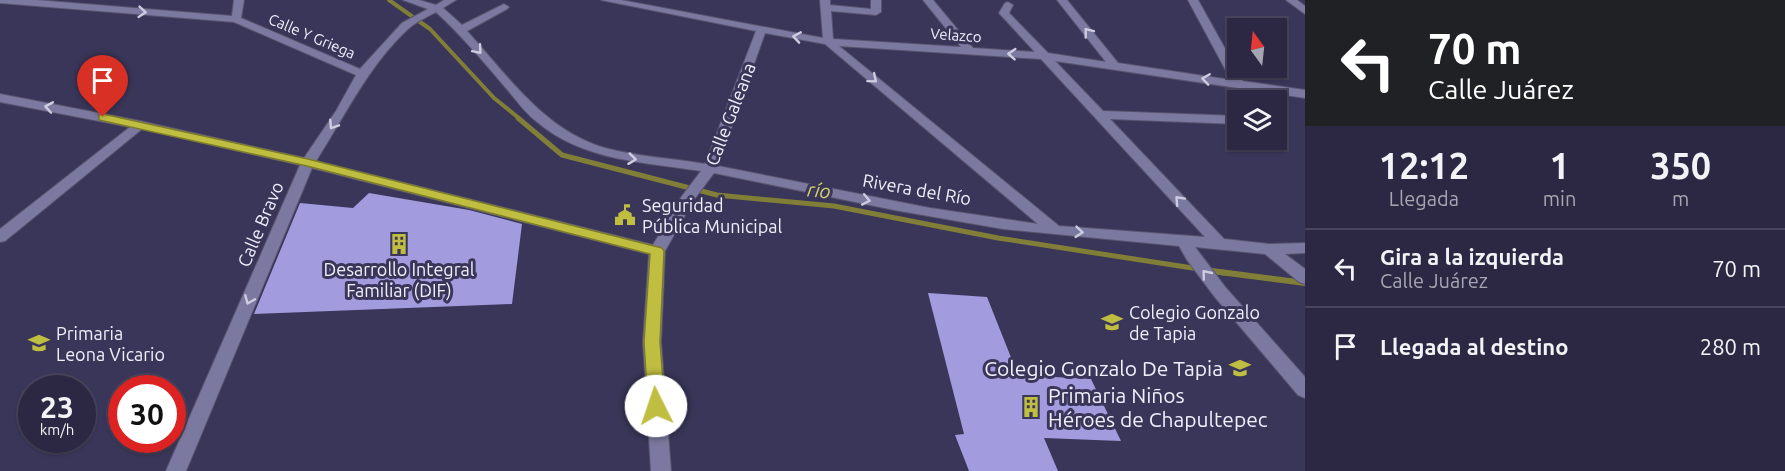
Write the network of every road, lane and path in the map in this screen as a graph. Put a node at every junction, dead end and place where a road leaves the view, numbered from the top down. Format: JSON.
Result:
{"nodes":[{"id":1,"x":0,"y":0,"type":"edge"},
{"id":2,"x":239,"y":0,"type":"edge"},
{"id":3,"x":408,"y":0,"type":"edge"},
{"id":4,"x":451,"y":0,"type":"edge"},
{"id":5,"x":606,"y":0,"type":"edge"},
{"id":6,"x":876,"y":0,"type":"edge"},
{"id":7,"x":928,"y":0,"type":"edge"},
{"id":8,"x":1062,"y":0,"type":"edge"},
{"id":9,"x":1193,"y":0,"type":"edge"},
{"id":10,"x":1291,"y":0,"type":"edge"},
{"id":11,"x":826,"y":4,"type":"edge"},
{"id":12,"x":1008,"y":5,"type":"dead end"},
{"id":13,"x":504,"y":7,"type":"dead end"},
{"id":14,"x":436,"y":9,"type":"junction"},
{"id":15,"x":1305,"y":11,"type":"edge"},
{"id":16,"x":236,"y":20,"type":"junction"},
{"id":17,"x":461,"y":30,"type":"junction"},
{"id":18,"x":760,"y":31,"type":"junction"},
{"id":19,"x":828,"y":42,"type":"junction"},
{"id":20,"x":970,"y":51,"type":"junction"},
{"id":21,"x":1045,"y":56,"type":"junction"},
{"id":22,"x":1114,"y":65,"type":"junction"},
{"id":23,"x":362,"y":74,"type":"junction"},
{"id":24,"x":1238,"y":83,"type":"junction"},
{"id":25,"x":1305,"y":94,"type":"edge"},
{"id":26,"x":0,"y":98,"type":"edge"},
{"id":27,"x":1101,"y":115,"type":"junction"},
{"id":28,"x":1227,"y":120,"type":"edge"},
{"id":29,"x":140,"y":125,"type":"junction"},
{"id":30,"x":308,"y":163,"type":"junction"},
{"id":31,"x":708,"y":172,"type":"junction"},
{"id":32,"x":1054,"y":230,"type":"junction"},
{"id":33,"x":0,"y":237,"type":"edge"},
{"id":34,"x":1219,"y":243,"type":"junction"},
{"id":35,"x":1188,"y":249,"type":"junction"},
{"id":36,"x":1269,"y":249,"type":"junction"},
{"id":37,"x":1305,"y":249,"type":"edge"},
{"id":38,"x":657,"y":251,"type":"junction"},
{"id":39,"x":1305,"y":278,"type":"edge"},
{"id":40,"x":1305,"y":390,"type":"edge"},
{"id":41,"x":176,"y":471,"type":"edge"},
{"id":42,"x":661,"y":471,"type":"edge"}],
"edges":[{"from":1,"to":16,"type":"street","name":"Calle Y Griega","one_way":true},
{"from":2,"to":16,"type":"street"},
{"from":3,"to":14,"type":"street"},
{"from":4,"to":14,"type":"street","name":"Calle Bravo"},
{"from":5,"to":18,"type":"street","name":"Velazco"},
{"from":6,"to":11,"type":"street"},
{"from":7,"to":20,"type":"street"},
{"from":22,"to":8,"type":"street","one_way":true},
{"from":9,"to":24,"type":"street"},
{"from":10,"to":15,"type":"street"},
{"from":11,"to":19,"type":"street"},
{"from":12,"to":21,"type":"street"},
{"from":13,"to":17,"type":"street"},
{"from":14,"to":17,"type":"street","name":"Rivera del Río"},
{"from":14,"to":23,"type":"street","name":"Calle Bravo"},
{"from":16,"to":23,"type":"street","name":"Calle Y Griega"},
{"from":17,"to":31,"type":"street","name":"Rivera del Río","one_way":true},
{"from":19,"to":18,"type":"street","name":"Velazco","one_way":true},
{"from":18,"to":31,"type":"street","name":"Calle Galeana"},
{"from":19,"to":20,"type":"street","name":"Velazco"},
{"from":19,"to":32,"type":"street","one_way":true},
{"from":21,"to":20,"type":"street","name":"Velazco","one_way":true},
{"from":21,"to":22,"type":"street","name":"Velazco"},
{"from":21,"to":27,"type":"street"},
{"from":24,"to":22,"type":"street","name":"Velazco","one_way":true},
{"from":23,"to":30,"type":"street","name":"Calle Bravo","one_way":true},
{"from":24,"to":25,"type":"street","name":"Velazco"},
{"from":29,"to":26,"type":"street","one_way":true},
{"from":27,"to":28,"type":"street"},
{"from":34,"to":27,"type":"street","one_way":true},
{"from":29,"to":30,"type":"street"},
{"from":29,"to":33,"type":"street"},
{"from":30,"to":38,"type":"street"},
{"from":30,"to":41,"type":"street","name":"Calle Bravo","one_way":true},
{"from":31,"to":32,"type":"street","name":"Rivera del Río","one_way":true},
{"from":31,"to":38,"type":"street","name":"Calle Galeana"},
{"from":32,"to":35,"type":"street","name":"Rivera del Río","one_way":true},
{"from":34,"to":35,"type":"street","name":"Rivera del Río"},
{"from":34,"to":36,"type":"street","name":"Rivera del Río"},
{"from":40,"to":35,"type":"street","one_way":true},
{"from":36,"to":37,"type":"street","name":"Rivera del Río"},
{"from":36,"to":39,"type":"street"},
{"from":38,"to":42,"type":"street","name":"Calle Galeana"}]}
